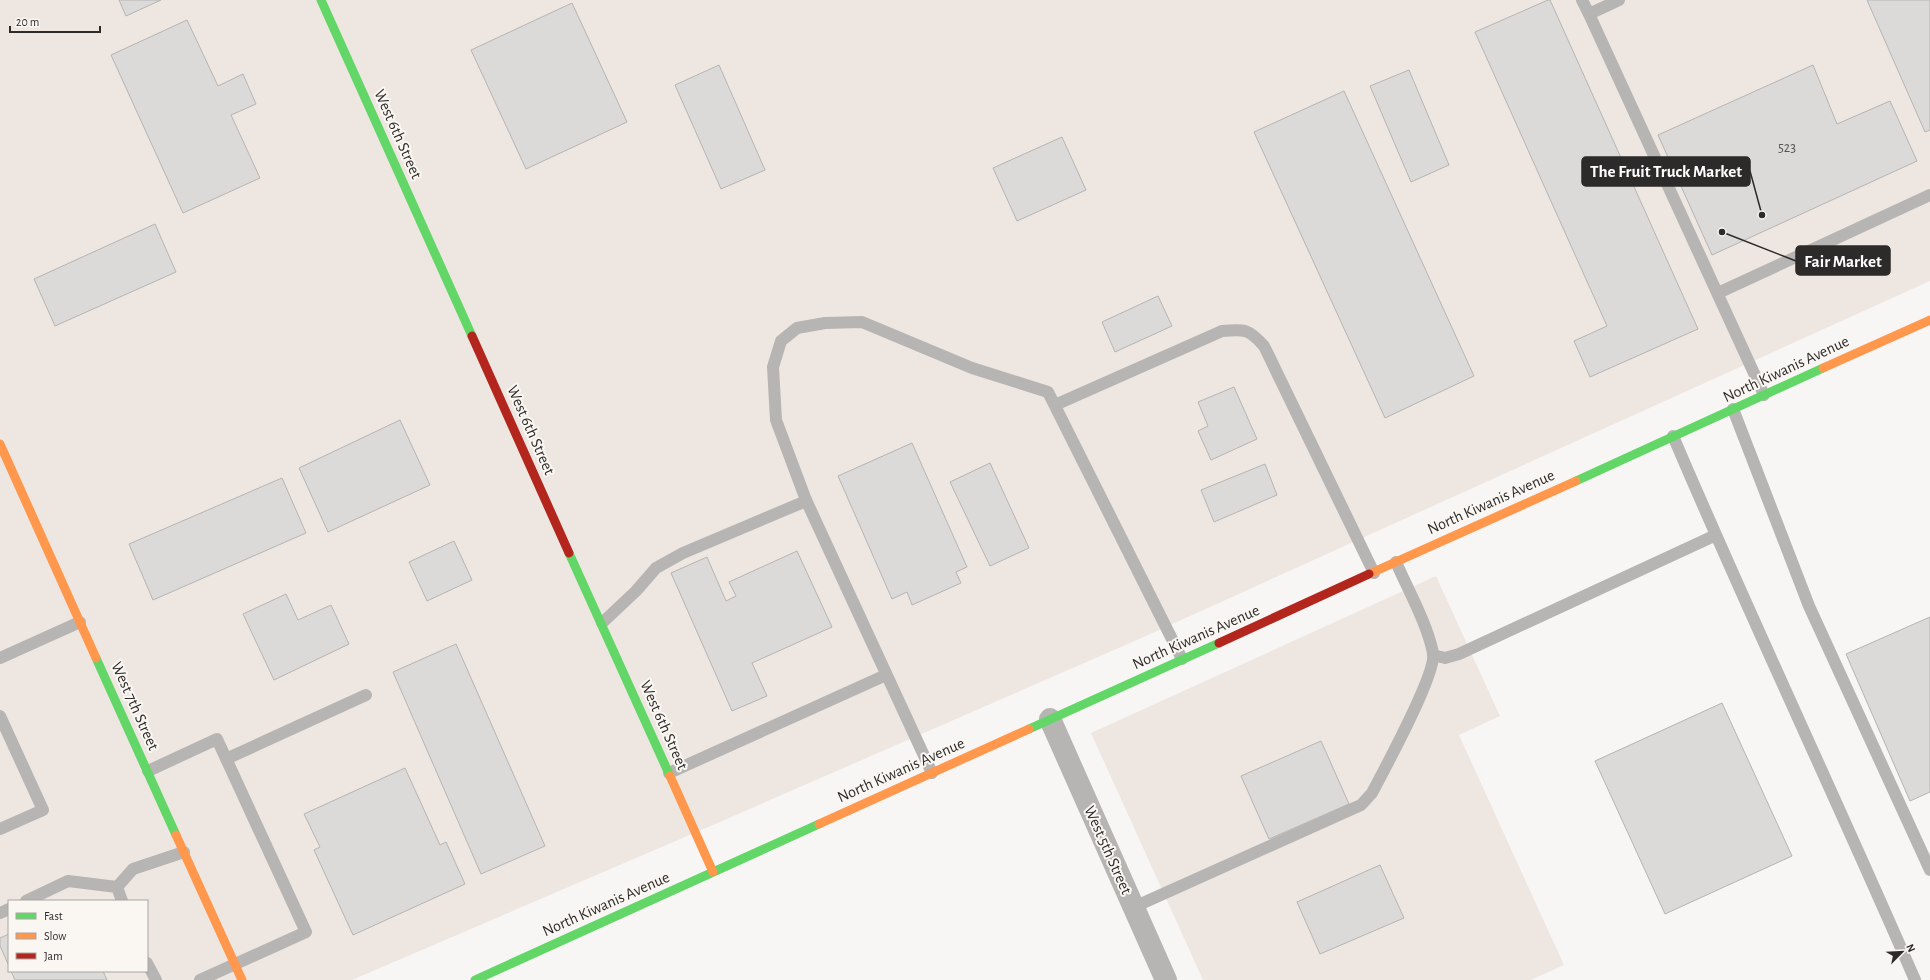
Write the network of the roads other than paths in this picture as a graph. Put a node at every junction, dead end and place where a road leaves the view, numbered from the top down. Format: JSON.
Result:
{"nodes":[{"id":1,"x":321,"y":0,"type":"edge"},
{"id":2,"x":1582,"y":0,"type":"edge"},
{"id":3,"x":1619,"y":0,"type":"edge"},
{"id":4,"x":1589,"y":14,"type":"junction"},
{"id":5,"x":1930,"y":195,"type":"edge"},
{"id":6,"x":1718,"y":294,"type":"junction"},
{"id":7,"x":1930,"y":320,"type":"edge"},
{"id":8,"x":1764,"y":395,"type":"junction"},
{"id":9,"x":1055,"y":405,"type":"junction"},
{"id":10,"x":1733,"y":409,"type":"junction"},
{"id":11,"x":1673,"y":436,"type":"junction"},
{"id":12,"x":0,"y":444,"type":"edge"},
{"id":13,"x":806,"y":501,"type":"junction"},
{"id":14,"x":1716,"y":535,"type":"junction"},
{"id":15,"x":1396,"y":562,"type":"junction"},
{"id":16,"x":1374,"y":573,"type":"junction"},
{"id":17,"x":80,"y":622,"type":"junction"},
{"id":18,"x":602,"y":624,"type":"junction"},
{"id":19,"x":1433,"y":655,"type":"junction"},
{"id":20,"x":0,"y":658,"type":"edge"},
{"id":21,"x":1182,"y":659,"type":"junction"},
{"id":22,"x":886,"y":674,"type":"junction"},
{"id":23,"x":366,"y":695,"type":"dead end"},
{"id":24,"x":0,"y":716,"type":"edge"},
{"id":25,"x":1050,"y":719,"type":"junction"},
{"id":26,"x":226,"y":759,"type":"junction"},
{"id":27,"x":148,"y":771,"type":"junction"},
{"id":28,"x":669,"y":773,"type":"junction"},
{"id":29,"x":932,"y":773,"type":"junction"},
{"id":30,"x":0,"y":829,"type":"edge"},
{"id":31,"x":184,"y":852,"type":"junction"},
{"id":32,"x":1930,"y":870,"type":"edge"},
{"id":33,"x":713,"y":872,"type":"junction"},
{"id":34,"x":117,"y":887,"type":"junction"},
{"id":35,"x":28,"y":900,"type":"edge"},
{"id":36,"x":122,"y":900,"type":"edge"},
{"id":37,"x":1134,"y":907,"type":"junction"},
{"id":38,"x":148,"y":965,"type":"edge"},
{"id":39,"x":235,"y":965,"type":"junction"},
{"id":40,"x":156,"y":980,"type":"edge"},
{"id":41,"x":200,"y":980,"type":"edge"},
{"id":42,"x":242,"y":980,"type":"edge"},
{"id":43,"x":475,"y":980,"type":"edge"},
{"id":44,"x":1166,"y":980,"type":"edge"},
{"id":45,"x":1915,"y":980,"type":"edge"}],
"edges":[{"from":1,"to":18,"type":"main road","name":"West 6th Street"},
{"from":2,"to":4,"type":"lane"},
{"from":3,"to":4,"type":"lane"},
{"from":4,"to":6,"type":"lane"},
{"from":5,"to":6,"type":"lane"},
{"from":6,"to":8,"type":"lane"},
{"from":7,"to":8,"type":"main road","name":"North Kiwanis Avenue"},
{"from":8,"to":10,"type":"main road","name":"North Kiwanis Avenue"},
{"from":9,"to":13,"type":"lane"},
{"from":9,"to":16,"type":"lane"},
{"from":9,"to":21,"type":"lane"},
{"from":10,"to":11,"type":"main road","name":"North Kiwanis Avenue"},
{"from":10,"to":32,"type":"lane"},
{"from":11,"to":14,"type":"lane"},
{"from":11,"to":15,"type":"main road","name":"North Kiwanis Avenue"},
{"from":12,"to":17,"type":"main road","name":"West 7th Street"},
{"from":13,"to":18,"type":"lane"},
{"from":13,"to":22,"type":"lane"},
{"from":14,"to":19,"type":"lane"},
{"from":14,"to":45,"type":"lane"},
{"from":15,"to":16,"type":"main road","name":"North Kiwanis Avenue"},
{"from":15,"to":19,"type":"lane"},
{"from":16,"to":21,"type":"main road","name":"North Kiwanis Avenue"},
{"from":17,"to":20,"type":"lane"},
{"from":17,"to":27,"type":"main road","name":"West 7th Street"},
{"from":18,"to":28,"type":"main road","name":"West 6th Street"},
{"from":19,"to":37,"type":"lane"},
{"from":21,"to":25,"type":"main road","name":"North Kiwanis Avenue"},
{"from":22,"to":28,"type":"lane"},
{"from":22,"to":29,"type":"lane"},
{"from":23,"to":26,"type":"lane"},
{"from":24,"to":30,"type":"lane"},
{"from":25,"to":29,"type":"main road","name":"North Kiwanis Avenue"},
{"from":25,"to":37,"type":"street","name":"West 5th Street"},
{"from":26,"to":27,"type":"lane"},
{"from":26,"to":39,"type":"lane"},
{"from":27,"to":31,"type":"main road","name":"West 7th Street"},
{"from":28,"to":33,"type":"main road","name":"West 6th Street"},
{"from":29,"to":33,"type":"main road","name":"North Kiwanis Avenue"},
{"from":31,"to":34,"type":"lane"},
{"from":31,"to":39,"type":"main road","name":"West 7th Street"},
{"from":33,"to":43,"type":"main road","name":"North Kiwanis Avenue"},
{"from":34,"to":35,"type":"lane"},
{"from":34,"to":36,"type":"lane"},
{"from":37,"to":44,"type":"street","name":"West 5th Street"},
{"from":38,"to":40,"type":"lane"},
{"from":39,"to":41,"type":"lane"},
{"from":39,"to":42,"type":"main road","name":"West 7th Street"}]}
